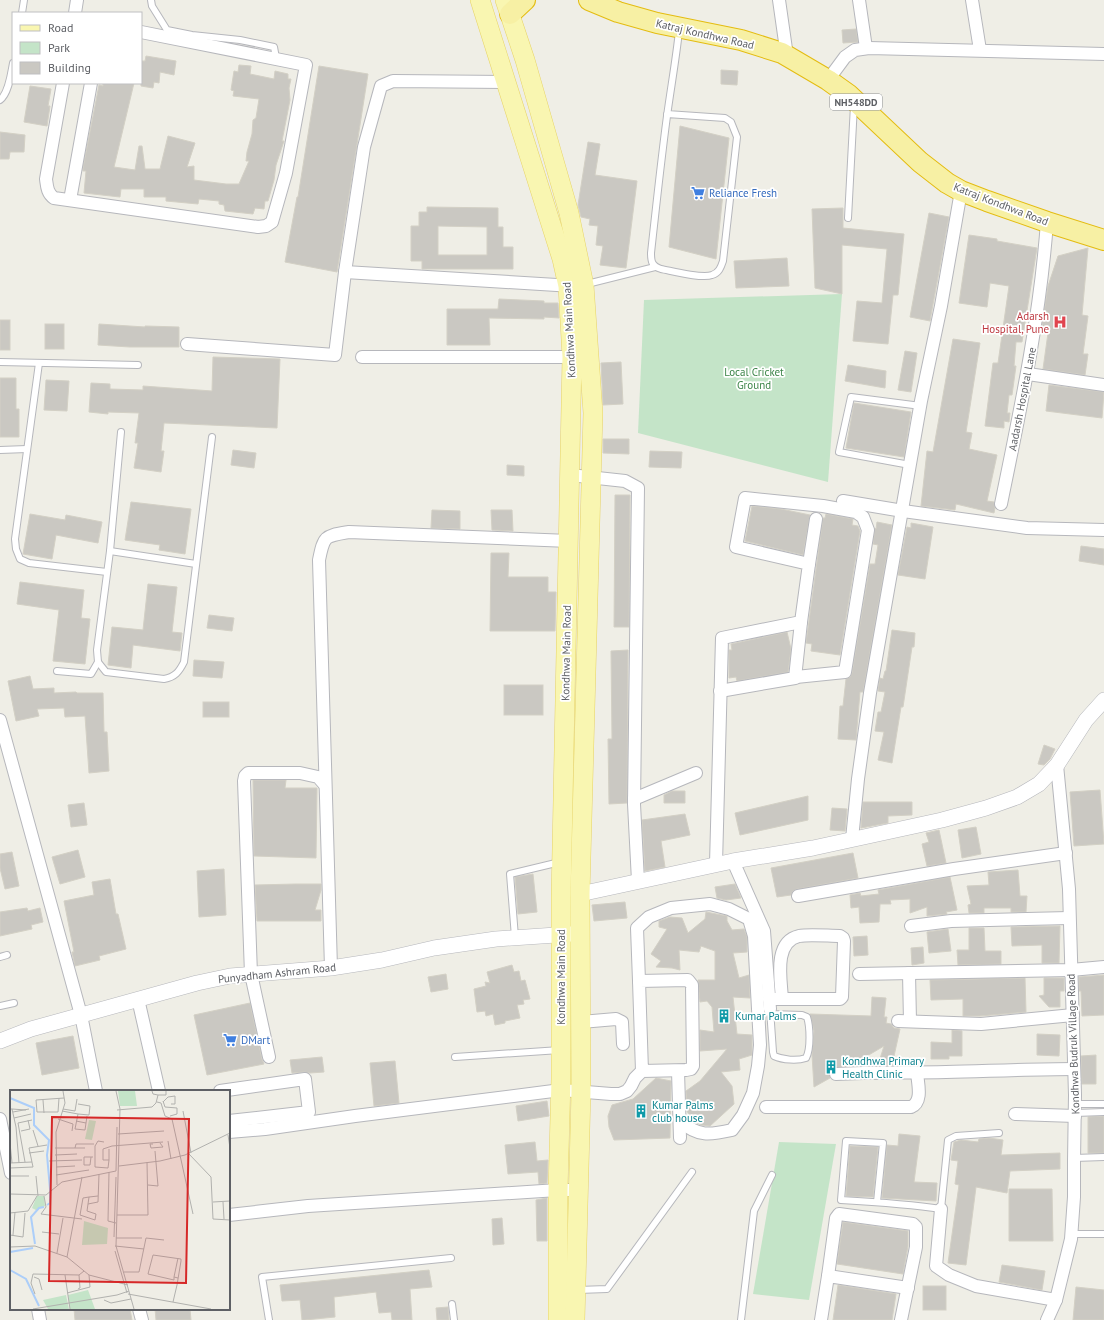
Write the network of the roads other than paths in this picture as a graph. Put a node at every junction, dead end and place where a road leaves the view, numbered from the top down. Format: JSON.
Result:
{"nodes":[{"id":1,"x":24,"y":0,"type":"edge"},
{"id":2,"x":77,"y":0,"type":"edge"},
{"id":3,"x":151,"y":0,"type":"edge"},
{"id":4,"x":480,"y":0,"type":"edge"},
{"id":5,"x":525,"y":0,"type":"edge"},
{"id":6,"x":589,"y":0,"type":"edge"},
{"id":7,"x":779,"y":0,"type":"edge"},
{"id":8,"x":860,"y":0,"type":"edge"},
{"id":9,"x":972,"y":0,"type":"edge"},
{"id":10,"x":507,"y":7,"type":"edge"},
{"id":11,"x":22,"y":12,"type":"edge"},
{"id":12,"x":75,"y":12,"type":"edge"},
{"id":13,"x":679,"y":27,"type":"junction"},
{"id":14,"x":142,"y":32,"type":"edge"},
{"id":15,"x":866,"y":48,"type":"junction"},
{"id":16,"x":980,"y":50,"type":"junction"},
{"id":17,"x":1104,"y":54,"type":"edge"},
{"id":18,"x":787,"y":56,"type":"junction"},
{"id":19,"x":276,"y":58,"type":"junction"},
{"id":20,"x":12,"y":68,"type":"edge"},
{"id":21,"x":828,"y":80,"type":"junction"},
{"id":22,"x":506,"y":82,"type":"junction"},
{"id":23,"x":63,"y":84,"type":"edge"},
{"id":24,"x":91,"y":84,"type":"edge"},
{"id":25,"x":0,"y":100,"type":"edge"},
{"id":26,"x":854,"y":100,"type":"junction"},
{"id":27,"x":667,"y":114,"type":"junction"},
{"id":28,"x":961,"y":190,"type":"junction"},
{"id":29,"x":70,"y":200,"type":"junction"},
{"id":30,"x":848,"y":218,"type":"dead end"},
{"id":31,"x":1047,"y":222,"type":"junction"},
{"id":32,"x":1104,"y":240,"type":"edge"},
{"id":33,"x":655,"y":267,"type":"junction"},
{"id":34,"x":345,"y":272,"type":"junction"},
{"id":35,"x":576,"y":286,"type":"junction"},
{"id":36,"x":187,"y":344,"type":"dead end"},
{"id":37,"x":362,"y":357,"type":"dead end"},
{"id":38,"x":572,"y":357,"type":"junction"},
{"id":39,"x":0,"y":362,"type":"edge"},
{"id":40,"x":39,"y":363,"type":"junction"},
{"id":41,"x":138,"y":365,"type":"dead end"},
{"id":42,"x":1028,"y":374,"type":"junction"},
{"id":43,"x":1104,"y":386,"type":"edge"},
{"id":44,"x":921,"y":406,"type":"junction"},
{"id":45,"x":121,"y":432,"type":"dead end"},
{"id":46,"x":212,"y":437,"type":"dead end"},
{"id":47,"x":27,"y":449,"type":"junction"},
{"id":48,"x":0,"y":450,"type":"edge"},
{"id":49,"x":910,"y":466,"type":"junction"},
{"id":50,"x":570,"y":475,"type":"junction"},
{"id":51,"x":591,"y":477,"type":"junction"},
{"id":52,"x":843,"y":501,"type":"dead end"},
{"id":53,"x":1001,"y":504,"type":"dead end"},
{"id":54,"x":903,"y":511,"type":"junction"},
{"id":55,"x":816,"y":519,"type":"dead end"},
{"id":56,"x":1104,"y":530,"type":"edge"},
{"id":57,"x":569,"y":541,"type":"junction"},
{"id":58,"x":110,"y":551,"type":"junction"},
{"id":59,"x":196,"y":564,"type":"junction"},
{"id":60,"x":809,"y":564,"type":"junction"},
{"id":61,"x":107,"y":572,"type":"junction"},
{"id":62,"x":801,"y":622,"type":"junction"},
{"id":63,"x":98,"y":662,"type":"junction"},
{"id":64,"x":57,"y":671,"type":"dead end"},
{"id":65,"x":796,"y":677,"type":"junction"},
{"id":66,"x":720,"y":691,"type":"junction"},
{"id":67,"x":1104,"y":700,"type":"edge"},
{"id":68,"x":0,"y":720,"type":"edge"},
{"id":69,"x":1057,"y":765,"type":"junction"},
{"id":70,"x":696,"y":773,"type":"dead end"},
{"id":71,"x":325,"y":785,"type":"junction"},
{"id":72,"x":634,"y":799,"type":"junction"},
{"id":73,"x":852,"y":839,"type":"junction"},
{"id":74,"x":1066,"y":853,"type":"junction"},
{"id":75,"x":562,"y":861,"type":"junction"},
{"id":76,"x":733,"y":861,"type":"junction"},
{"id":77,"x":716,"y":864,"type":"junction"},
{"id":78,"x":638,"y":881,"type":"junction"},
{"id":79,"x":580,"y":894,"type":"junction"},
{"id":80,"x":798,"y":896,"type":"dead end"},
{"id":81,"x":1069,"y":918,"type":"junction"},
{"id":82,"x":911,"y":926,"type":"dead end"},
{"id":83,"x":581,"y":934,"type":"junction"},
{"id":84,"x":561,"y":935,"type":"junction"},
{"id":85,"x":515,"y":938,"type":"junction"},
{"id":86,"x":7,"y":955,"type":"dead end"},
{"id":87,"x":0,"y":957,"type":"edge"},
{"id":88,"x":1104,"y":967,"type":"edge"},
{"id":89,"x":331,"y":968,"type":"junction"},
{"id":90,"x":1071,"y":970,"type":"junction"},
{"id":91,"x":909,"y":973,"type":"junction"},
{"id":92,"x":251,"y":974,"type":"junction"},
{"id":93,"x":859,"y":974,"type":"dead end"},
{"id":94,"x":639,"y":981,"type":"junction"},
{"id":95,"x":782,"y":999,"type":"junction"},
{"id":96,"x":138,"y":1000,"type":"junction"},
{"id":97,"x":14,"y":1003,"type":"dead end"},
{"id":98,"x":0,"y":1006,"type":"edge"},
{"id":99,"x":770,"y":1007,"type":"junction"},
{"id":100,"x":1073,"y":1014,"type":"junction"},
{"id":101,"x":81,"y":1015,"type":"junction"},
{"id":102,"x":898,"y":1021,"type":"dead end"},
{"id":103,"x":910,"y":1021,"type":"junction"},
{"id":104,"x":581,"y":1022,"type":"junction"},
{"id":105,"x":0,"y":1041,"type":"edge"},
{"id":106,"x":623,"y":1044,"type":"dead end"},
{"id":107,"x":561,"y":1050,"type":"junction"},
{"id":108,"x":269,"y":1057,"type":"dead end"},
{"id":109,"x":455,"y":1057,"type":"dead end"},
{"id":110,"x":1074,"y":1069,"type":"junction"},
{"id":111,"x":642,"y":1071,"type":"junction"},
{"id":112,"x":678,"y":1071,"type":"junction"},
{"id":113,"x":917,"y":1073,"type":"junction"},
{"id":114,"x":836,"y":1074,"type":"dead end"},
{"id":115,"x":96,"y":1090,"type":"edge"},
{"id":116,"x":159,"y":1090,"type":"edge"},
{"id":117,"x":227,"y":1090,"type":"edge"},
{"id":118,"x":561,"y":1090,"type":"junction"},
{"id":119,"x":582,"y":1092,"type":"junction"},
{"id":120,"x":1104,"y":1104,"type":"edge"},
{"id":121,"x":766,"y":1107,"type":"dead end"},
{"id":122,"x":1075,"y":1111,"type":"junction"},
{"id":123,"x":1104,"y":1112,"type":"edge"},
{"id":124,"x":1015,"y":1114,"type":"dead end"},
{"id":125,"x":0,"y":1119,"type":"edge"},
{"id":126,"x":230,"y":1121,"type":"edge"},
{"id":127,"x":680,"y":1121,"type":"junction"},
{"id":128,"x":264,"y":1123,"type":"junction"},
{"id":129,"x":230,"y":1132,"type":"edge"},
{"id":130,"x":999,"y":1133,"type":"dead end"},
{"id":131,"x":680,"y":1138,"type":"dead end"},
{"id":132,"x":1074,"y":1158,"type":"junction"},
{"id":133,"x":1104,"y":1158,"type":"edge"},
{"id":134,"x":10,"y":1168,"type":"edge"},
{"id":135,"x":692,"y":1172,"type":"dead end"},
{"id":136,"x":772,"y":1175,"type":"dead end"},
{"id":137,"x":558,"y":1190,"type":"junction"},
{"id":138,"x":578,"y":1190,"type":"junction"},
{"id":139,"x":877,"y":1202,"type":"junction"},
{"id":140,"x":941,"y":1209,"type":"junction"},
{"id":141,"x":230,"y":1215,"type":"edge"},
{"id":142,"x":1071,"y":1234,"type":"junction"},
{"id":143,"x":1104,"y":1234,"type":"edge"},
{"id":144,"x":450,"y":1258,"type":"dead end"},
{"id":145,"x":828,"y":1276,"type":"junction"},
{"id":146,"x":908,"y":1288,"type":"junction"},
{"id":147,"x":576,"y":1290,"type":"junction"},
{"id":148,"x":1056,"y":1300,"type":"junction"},
{"id":149,"x":452,"y":1304,"type":"dead end"},
{"id":150,"x":38,"y":1310,"type":"edge"},
{"id":151,"x":139,"y":1310,"type":"edge"},
{"id":152,"x":40,"y":1320,"type":"edge"},
{"id":153,"x":142,"y":1320,"type":"edge"},
{"id":154,"x":269,"y":1320,"type":"edge"},
{"id":155,"x":454,"y":1320,"type":"edge"},
{"id":156,"x":558,"y":1320,"type":"edge"},
{"id":157,"x":575,"y":1320,"type":"edge"},
{"id":158,"x":741,"y":1320,"type":"edge"},
{"id":159,"x":821,"y":1320,"type":"edge"},
{"id":160,"x":901,"y":1320,"type":"edge"},
{"id":161,"x":1047,"y":1320,"type":"edge"}],
"edges":[{"from":1,"to":11,"type":"lane"},
{"from":2,"to":12,"type":"street"},
{"from":3,"to":19,"type":"lane"},
{"from":4,"to":22,"type":"main road","name":"Kondhwa Main Road"},
{"from":5,"to":10,"type":"highway"},
{"from":6,"to":13,"type":"highway","name":"Katraj Kondhwa Road","number":"NH548DD"},
{"from":7,"to":18,"type":"street"},
{"from":8,"to":15,"type":"street"},
{"from":9,"to":16,"type":"street"},
{"from":10,"to":35,"type":"main road","name":"Kondhwa Main Road"},
{"from":13,"to":18,"type":"highway","name":"Katraj Kondhwa Road","number":"NH548DD"},
{"from":13,"to":27,"type":"lane"},
{"from":14,"to":19,"type":"street"},
{"from":15,"to":16,"type":"street"},
{"from":15,"to":21,"type":"street"},
{"from":16,"to":17,"type":"street"},
{"from":18,"to":21,"type":"highway","name":"Katraj Kondhwa Road","number":"NH548DD"},
{"from":19,"to":29,"type":"street"},
{"from":20,"to":25,"type":"lane"},
{"from":21,"to":26,"type":"highway","name":"Katraj Kondhwa Road","number":"NH548DD"},
{"from":22,"to":34,"type":"street"},
{"from":22,"to":35,"type":"main road","name":"Kondhwa Main Road"},
{"from":23,"to":29,"type":"street"},
{"from":24,"to":29,"type":"street"},
{"from":26,"to":28,"type":"highway","name":"Katraj Kondhwa Road","number":"NH548DD"},
{"from":26,"to":30,"type":"lane"},
{"from":27,"to":33,"type":"lane"},
{"from":27,"to":33,"type":"lane"},
{"from":28,"to":31,"type":"highway","name":"Katraj Kondhwa Road","number":"NH548DD"},
{"from":28,"to":44,"type":"street"},
{"from":31,"to":32,"type":"highway","name":"Katraj Kondhwa Road","number":"NH548DD"},
{"from":31,"to":42,"type":"street","name":"Aadarsh Hospital Lane"},
{"from":33,"to":35,"type":"lane"},
{"from":34,"to":35,"type":"street"},
{"from":34,"to":36,"type":"street"},
{"from":35,"to":38,"type":"main road","name":"Kondhwa Main Road"},
{"from":35,"to":51,"type":"main road","name":"Kondhwa Main Road"},
{"from":37,"to":38,"type":"street"},
{"from":38,"to":50,"type":"main road","name":"Kondhwa Main Road"},
{"from":39,"to":40,"type":"lane"},
{"from":40,"to":41,"type":"lane"},
{"from":40,"to":47,"type":"lane"},
{"from":42,"to":43,"type":"street"},
{"from":42,"to":53,"type":"street","name":"Aadarsh Hospital Lane"},
{"from":44,"to":49,"type":"street"},
{"from":44,"to":49,"type":"lane"},
{"from":45,"to":58,"type":"lane"},
{"from":46,"to":59,"type":"lane"},
{"from":47,"to":48,"type":"lane"},
{"from":47,"to":61,"type":"lane"},
{"from":49,"to":54,"type":"street"},
{"from":50,"to":51,"type":"street"},
{"from":50,"to":57,"type":"main road","name":"Kondhwa Main Road"},
{"from":51,"to":72,"type":"street"},
{"from":51,"to":79,"type":"main road","name":"Kondhwa Main Road"},
{"from":52,"to":54,"type":"street"},
{"from":54,"to":56,"type":"street"},
{"from":54,"to":73,"type":"street"},
{"from":55,"to":60,"type":"street"},
{"from":57,"to":71,"type":"street"},
{"from":57,"to":75,"type":"main road","name":"Kondhwa Main Road"},
{"from":58,"to":59,"type":"lane"},
{"from":58,"to":61,"type":"lane"},
{"from":59,"to":63,"type":"lane"},
{"from":60,"to":62,"type":"street"},
{"from":60,"to":65,"type":"street"},
{"from":61,"to":63,"type":"lane"},
{"from":62,"to":65,"type":"street"},
{"from":62,"to":66,"type":"street"},
{"from":63,"to":64,"type":"lane"},
{"from":65,"to":66,"type":"street"},
{"from":66,"to":77,"type":"street"},
{"from":67,"to":69,"type":"street"},
{"from":68,"to":101,"type":"street"},
{"from":69,"to":73,"type":"street"},
{"from":69,"to":74,"type":"street","name":"Kondhwa Budruk Village Road"},
{"from":70,"to":72,"type":"street"},
{"from":71,"to":89,"type":"street"},
{"from":71,"to":92,"type":"street"},
{"from":72,"to":78,"type":"street"},
{"from":73,"to":76,"type":"street"},
{"from":74,"to":80,"type":"street"},
{"from":74,"to":81,"type":"street","name":"Kondhwa Budruk Village Road"},
{"from":75,"to":84,"type":"main road","name":"Kondhwa Main Road"},
{"from":75,"to":85,"type":"lane"},
{"from":76,"to":77,"type":"street"},
{"from":76,"to":99,"type":"street"},
{"from":77,"to":78,"type":"street"},
{"from":78,"to":79,"type":"street"},
{"from":79,"to":83,"type":"main road","name":"Kondhwa Main Road"},
{"from":81,"to":82,"type":"street"},
{"from":81,"to":90,"type":"street","name":"Kondhwa Budruk Village Road"},
{"from":83,"to":84,"type":"street","name":"Punyadham Ashram Road"},
{"from":83,"to":104,"type":"main road","name":"Kondhwa Main Road"},
{"from":84,"to":85,"type":"street","name":"Punyadham Ashram Road"},
{"from":84,"to":107,"type":"main road","name":"Kondhwa Main Road"},
{"from":85,"to":89,"type":"street","name":"Punyadham Ashram Road"},
{"from":86,"to":87,"type":"lane"},
{"from":88,"to":90,"type":"street"},
{"from":89,"to":92,"type":"street","name":"Punyadham Ashram Road"},
{"from":90,"to":91,"type":"street"},
{"from":90,"to":100,"type":"street","name":"Kondhwa Budruk Village Road"},
{"from":91,"to":93,"type":"street"},
{"from":91,"to":103,"type":"street"},
{"from":92,"to":96,"type":"street","name":"Punyadham Ashram Road"},
{"from":92,"to":108,"type":"street"},
{"from":94,"to":111,"type":"street"},
{"from":94,"to":112,"type":"street"},
{"from":94,"to":127,"type":"street"},
{"from":95,"to":95,"type":"street"},
{"from":95,"to":99,"type":"street"},
{"from":96,"to":101,"type":"street","name":"Punyadham Ashram Road"},
{"from":96,"to":116,"type":"street"},
{"from":97,"to":98,"type":"lane"},
{"from":99,"to":99,"type":"lane"},
{"from":100,"to":103,"type":"street"},
{"from":100,"to":110,"type":"street","name":"Kondhwa Budruk Village Road"},
{"from":101,"to":105,"type":"street","name":"Punyadham Ashram Road"},
{"from":101,"to":115,"type":"street"},
{"from":102,"to":103,"type":"street"},
{"from":104,"to":106,"type":"street"},
{"from":104,"to":119,"type":"main road","name":"Kondhwa Main Road"},
{"from":107,"to":109,"type":"lane"},
{"from":107,"to":118,"type":"main road","name":"Kondhwa Main Road"},
{"from":110,"to":113,"type":"street"},
{"from":110,"to":122,"type":"street","name":"Kondhwa Budruk Village Road"},
{"from":111,"to":112,"type":"street"},
{"from":111,"to":119,"type":"street"},
{"from":112,"to":127,"type":"street"},
{"from":113,"to":114,"type":"street"},
{"from":113,"to":121,"type":"street"},
{"from":117,"to":128,"type":"street"},
{"from":118,"to":119,"type":"street"},
{"from":118,"to":128,"type":"street"},
{"from":118,"to":137,"type":"main road","name":"Kondhwa Main Road"},
{"from":119,"to":138,"type":"main road","name":"Kondhwa Main Road"},
{"from":120,"to":122,"type":"lane"},
{"from":122,"to":123,"type":"lane"},
{"from":122,"to":124,"type":"street"},
{"from":122,"to":132,"type":"street","name":"Kondhwa Budruk Village Road"},
{"from":125,"to":134,"type":"street"},
{"from":126,"to":128,"type":"street"},
{"from":127,"to":131,"type":"street"},
{"from":128,"to":129,"type":"street"},
{"from":130,"to":140,"type":"lane"},
{"from":132,"to":133,"type":"lane"},
{"from":132,"to":142,"type":"street","name":"Kondhwa Budruk Village Road"},
{"from":135,"to":147,"type":"lane"},
{"from":136,"to":158,"type":"lane"},
{"from":137,"to":138,"type":"street"},
{"from":137,"to":141,"type":"street"},
{"from":137,"to":156,"type":"main road","name":"Kondhwa Main Road"},
{"from":138,"to":147,"type":"main road","name":"Kondhwa Main Road"},
{"from":139,"to":139,"type":"lane"},
{"from":139,"to":140,"type":"lane"},
{"from":140,"to":148,"type":"street"},
{"from":142,"to":143,"type":"lane"},
{"from":142,"to":148,"type":"street","name":"Kondhwa Budruk Village Road"},
{"from":144,"to":154,"type":"lane"},
{"from":145,"to":146,"type":"street"},
{"from":145,"to":146,"type":"street"},
{"from":145,"to":159,"type":"street"},
{"from":146,"to":160,"type":"street"},
{"from":147,"to":157,"type":"main road","name":"Kondhwa Main Road"},
{"from":148,"to":161,"type":"street","name":"Kondhwa Budruk Village Road"},
{"from":149,"to":155,"type":"lane"},
{"from":150,"to":152,"type":"street"},
{"from":151,"to":153,"type":"street"}]}
